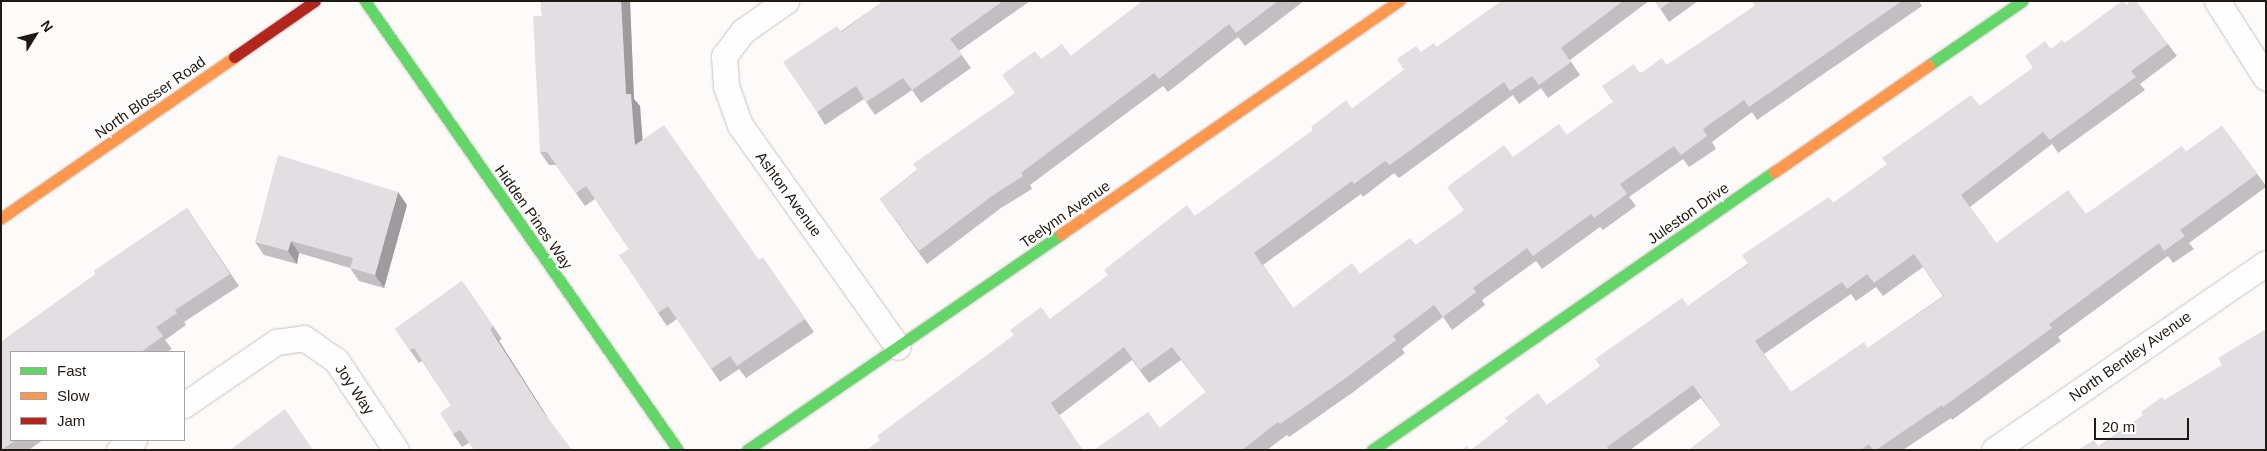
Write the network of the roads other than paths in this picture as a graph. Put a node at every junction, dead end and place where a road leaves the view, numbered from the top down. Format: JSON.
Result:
{"nodes":[{"id":1,"x":315,"y":1,"type":"edge"},
{"id":2,"x":365,"y":1,"type":"edge"},
{"id":3,"x":786,"y":1,"type":"edge"},
{"id":4,"x":1399,"y":1,"type":"edge"},
{"id":5,"x":2022,"y":1,"type":"edge"},
{"id":6,"x":2217,"y":1,"type":"edge"},
{"id":7,"x":2266,"y":78,"type":"edge"},
{"id":8,"x":1,"y":218,"type":"edge"},
{"id":9,"x":2266,"y":263,"type":"edge"},
{"id":10,"x":898,"y":347,"type":"junction"},
{"id":11,"x":185,"y":404,"type":"edge"},
{"id":12,"x":132,"y":441,"type":"edge"},
{"id":13,"x":119,"y":450,"type":"edge"},
{"id":14,"x":396,"y":450,"type":"edge"},
{"id":15,"x":678,"y":450,"type":"edge"},
{"id":16,"x":747,"y":450,"type":"edge"},
{"id":17,"x":1372,"y":450,"type":"edge"},
{"id":18,"x":1994,"y":450,"type":"edge"}],
"edges":[{"from":1,"to":8,"type":"street","name":"North Blosser Road"},
{"from":2,"to":15,"type":"street","name":"Hidden Pines Way"},
{"from":3,"to":10,"type":"street","name":"Ashton Avenue"},
{"from":4,"to":10,"type":"street","name":"Teelynn Avenue"},
{"from":5,"to":17,"type":"street","name":"Juleston Drive"},
{"from":6,"to":7,"type":"street"},
{"from":9,"to":18,"type":"street","name":"North Bentley Avenue"},
{"from":10,"to":16,"type":"street","name":"Teelynn Avenue"},
{"from":11,"to":14,"type":"street","name":"Joy Way"},
{"from":12,"to":13,"type":"street"}]}
